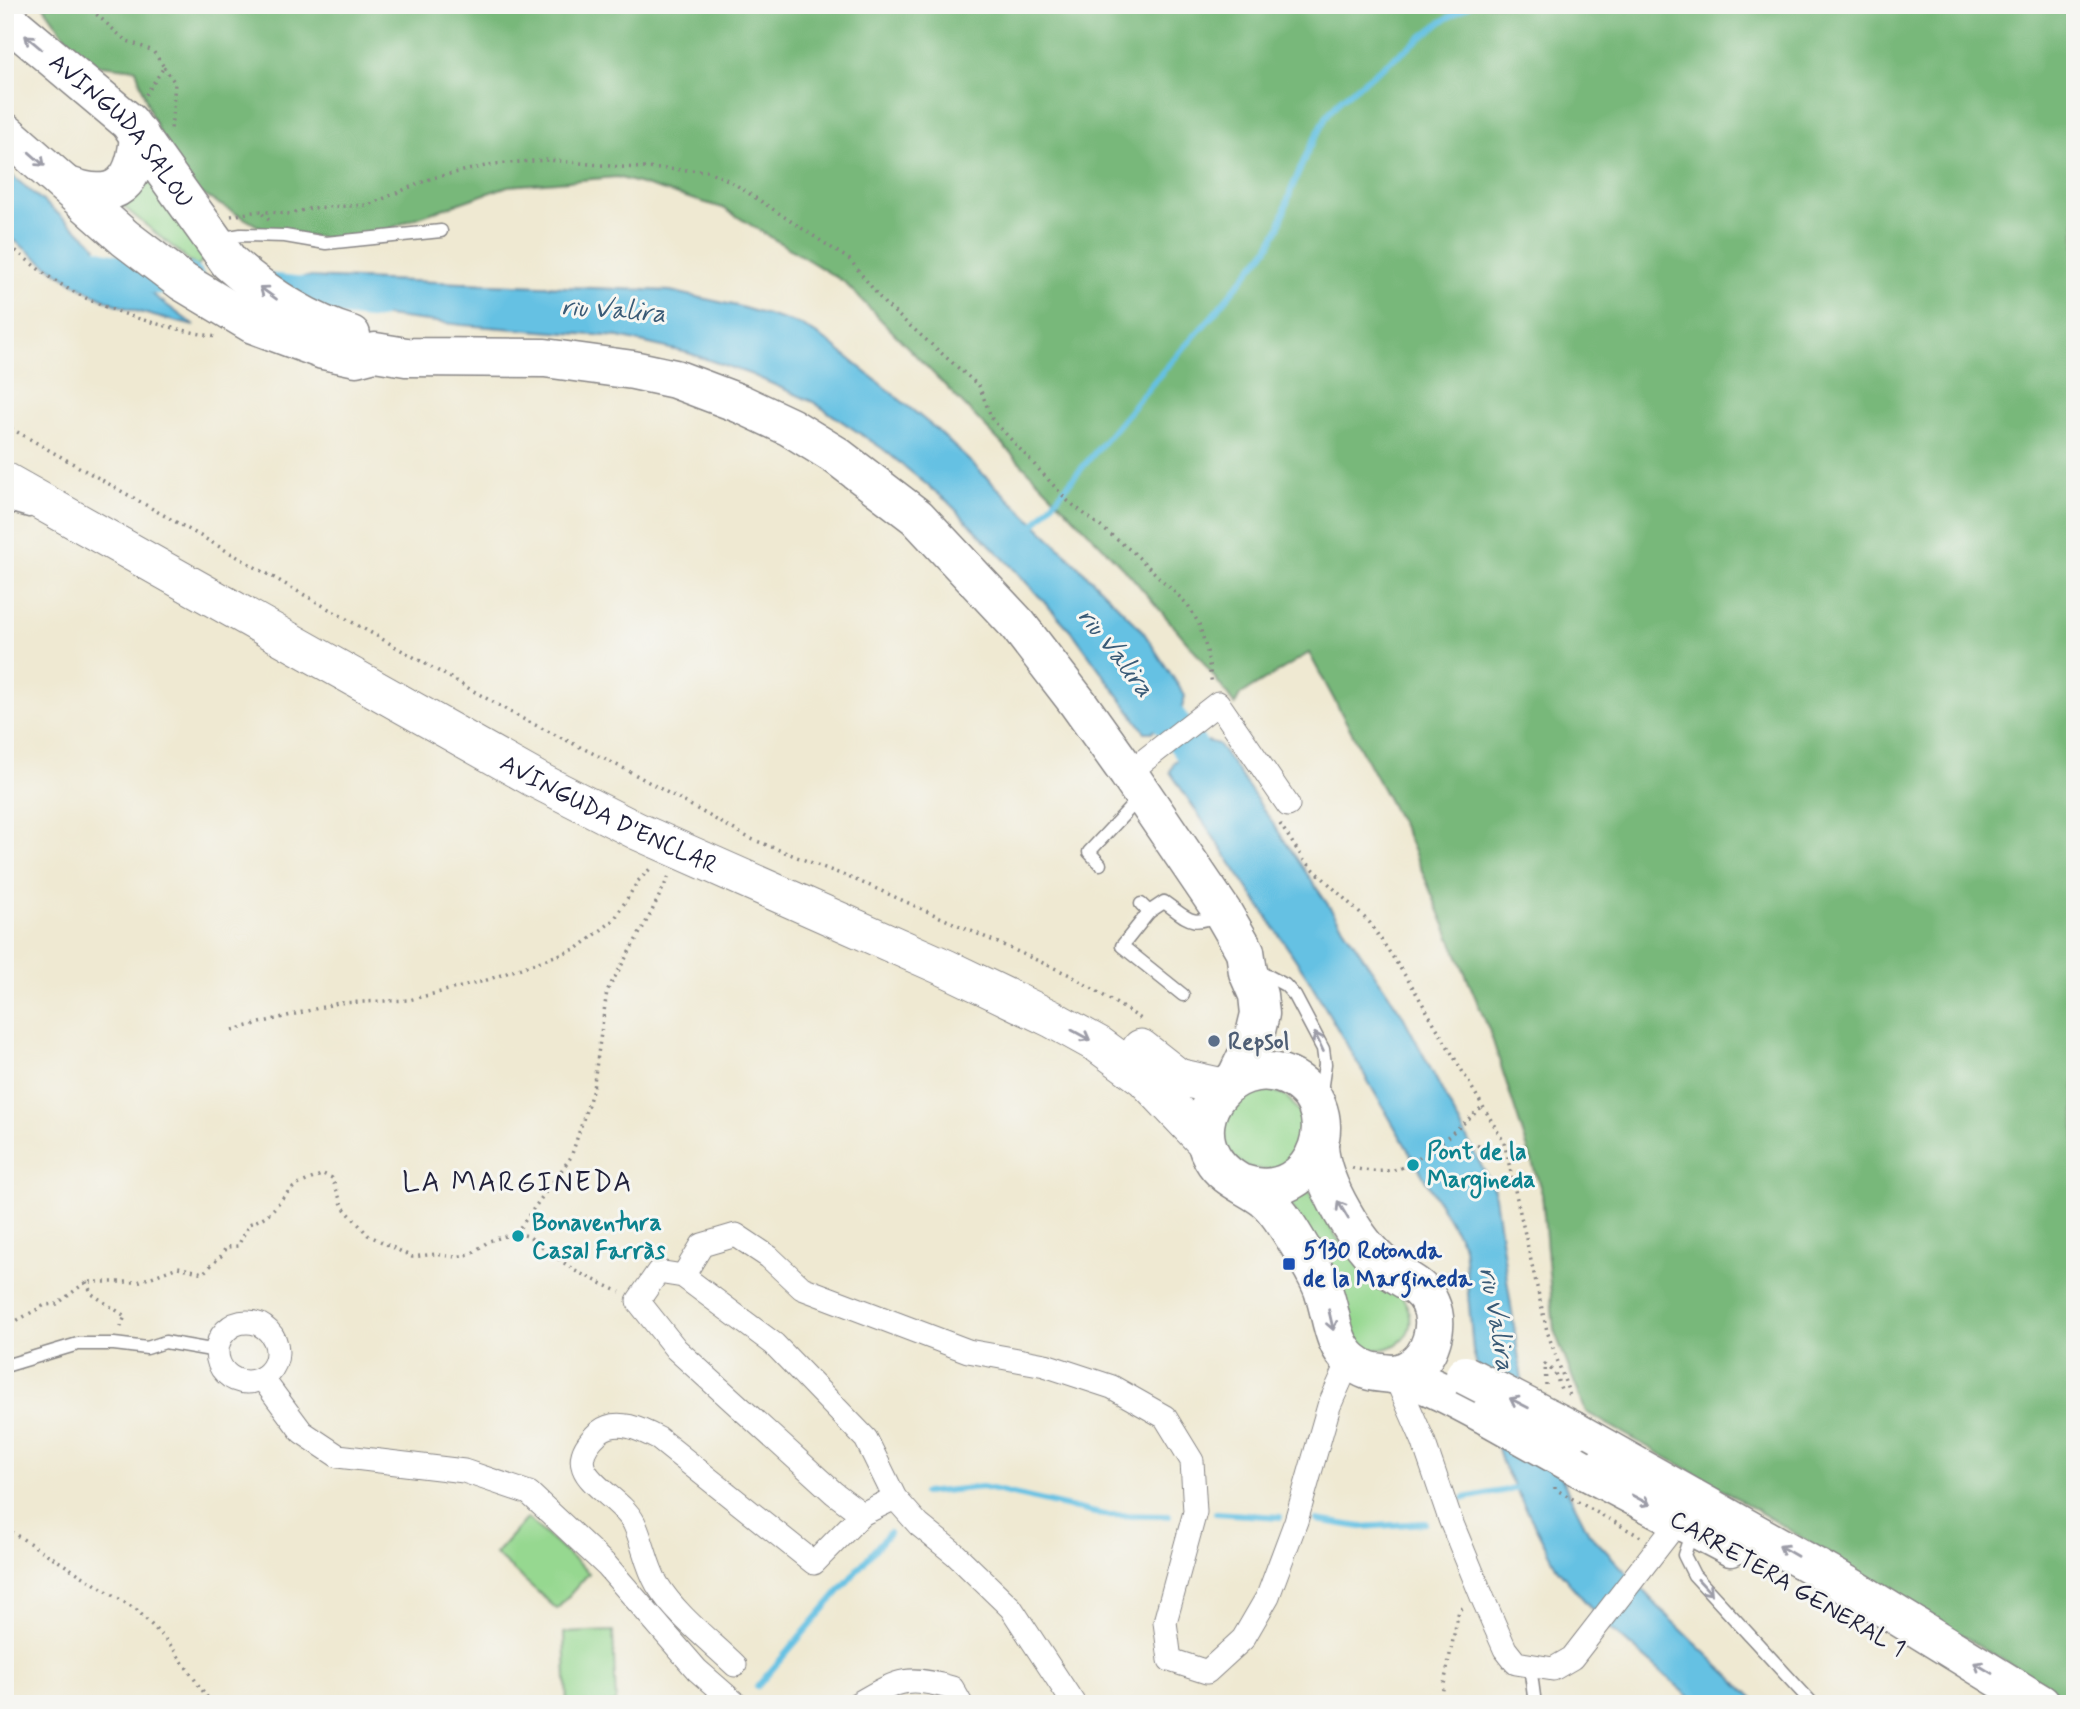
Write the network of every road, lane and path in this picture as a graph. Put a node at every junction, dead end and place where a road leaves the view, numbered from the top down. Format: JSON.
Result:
{"nodes":[{"id":1,"x":86,"y":5,"type":"edge"},
{"id":2,"x":5,"y":18,"type":"edge"},
{"id":3,"x":164,"y":67,"type":"junction"},
{"id":4,"x":146,"y":130,"type":"junction"},
{"id":5,"x":5,"y":132,"type":"edge"},
{"id":6,"x":68,"y":186,"type":"junction"},
{"id":7,"x":259,"y":211,"type":"junction"},
{"id":8,"x":440,"y":231,"type":"dead end"},
{"id":9,"x":285,"y":236,"type":"junction"},
{"id":10,"x":5,"y":242,"type":"edge"},
{"id":11,"x":223,"y":243,"type":"junction"},
{"id":12,"x":204,"y":295,"type":"junction"},
{"id":13,"x":307,"y":332,"type":"junction"},
{"id":14,"x":216,"y":337,"type":"dead end"},
{"id":15,"x":5,"y":425,"type":"edge"},
{"id":16,"x":5,"y":457,"type":"edge"},
{"id":17,"x":5,"y":481,"type":"edge"},
{"id":18,"x":5,"y":504,"type":"edge"},
{"id":19,"x":46,"y":505,"type":"junction"},
{"id":20,"x":1213,"y":706,"type":"junction"},
{"id":21,"x":1142,"y":775,"type":"junction"},
{"id":22,"x":1281,"y":810,"type":"joint"},
{"id":23,"x":679,"y":849,"type":"junction"},
{"id":24,"x":1100,"y":864,"type":"dead end"},
{"id":25,"x":1223,"y":913,"type":"junction"},
{"id":26,"x":1257,"y":964,"type":"junction"},
{"id":27,"x":1183,"y":995,"type":"dead end"},
{"id":28,"x":1145,"y":1021,"type":"dead end"},
{"id":29,"x":233,"y":1030,"type":"dead end"},
{"id":30,"x":1230,"y":1083,"type":"junction"},
{"id":31,"x":1307,"y":1095,"type":"junction"},
{"id":32,"x":1483,"y":1106,"type":"junction"},
{"id":33,"x":1206,"y":1143,"type":"junction"},
{"id":34,"x":1477,"y":1145,"type":"dead end"},
{"id":35,"x":1333,"y":1157,"type":"junction"},
{"id":36,"x":1508,"y":1161,"type":"junction"},
{"id":37,"x":1243,"y":1184,"type":"junction"},
{"id":38,"x":516,"y":1233,"type":"junction"},
{"id":39,"x":683,"y":1276,"type":"junction"},
{"id":40,"x":86,"y":1282,"type":"junction"},
{"id":41,"x":638,"y":1301,"type":"junction"},
{"id":42,"x":5,"y":1327,"type":"edge"},
{"id":43,"x":1432,"y":1338,"type":"junction"},
{"id":44,"x":114,"y":1344,"type":"junction"},
{"id":45,"x":217,"y":1351,"type":"junction"},
{"id":46,"x":1350,"y":1359,"type":"junction"},
{"id":47,"x":5,"y":1366,"type":"edge"},
{"id":48,"x":1394,"y":1374,"type":"junction"},
{"id":49,"x":262,"y":1378,"type":"junction"},
{"id":50,"x":1574,"y":1418,"type":"junction"},
{"id":51,"x":895,"y":1499,"type":"junction"},
{"id":52,"x":862,"y":1514,"type":"junction"},
{"id":53,"x":1686,"y":1524,"type":"junction"},
{"id":54,"x":5,"y":1528,"type":"edge"},
{"id":55,"x":1483,"y":1600,"type":"junction"},
{"id":56,"x":735,"y":1665,"type":"dead end"},
{"id":57,"x":1530,"y":1666,"type":"junction"},
{"id":58,"x":212,"y":1704,"type":"edge"},
{"id":59,"x":736,"y":1704,"type":"edge"},
{"id":60,"x":857,"y":1704,"type":"edge"},
{"id":61,"x":961,"y":1704,"type":"edge"},
{"id":62,"x":1074,"y":1704,"type":"edge"},
{"id":63,"x":1440,"y":1704,"type":"edge"},
{"id":64,"x":1535,"y":1704,"type":"edge"},
{"id":65,"x":1813,"y":1704,"type":"edge"},
{"id":66,"x":1993,"y":1704,"type":"edge"},
{"id":67,"x":2041,"y":1704,"type":"edge"}],
"edges":[{"from":1,"to":3,"type":"path"},
{"from":4,"to":2,"type":"highway","name":"AVINGUDA SALOU","one_way":true},
{"from":3,"to":4,"type":"path"},
{"from":3,"to":4,"type":"path"},
{"from":4,"to":6,"type":"highway"},
{"from":4,"to":11,"type":"highway","name":"AVINGUDA SALOU"},
{"from":5,"to":6,"type":"highway","one_way":true},
{"from":6,"to":12,"type":"highway"},
{"from":7,"to":9,"type":"path"},
{"from":7,"to":11,"type":"path"},
{"from":7,"to":20,"type":"path"},
{"from":8,"to":9,"type":"lane"},
{"from":9,"to":11,"type":"lane"},
{"from":10,"to":14,"type":"path"},
{"from":11,"to":12,"type":"highway"},
{"from":13,"to":11,"type":"highway","name":"AVINGUDA SALOU","one_way":true},
{"from":12,"to":13,"type":"highway"},
{"from":13,"to":21,"type":"highway"},
{"from":15,"to":28,"type":"path"},
{"from":16,"to":30,"type":"main road","name":"AVINGUDA D'ENCLAR"},
{"from":17,"to":19,"type":"main road","name":"AVINGUDA D'ENCLAR"},
{"from":18,"to":19,"type":"lane"},
{"from":19,"to":23,"type":"main road","name":"AVINGUDA D'ENCLAR"},
{"from":20,"to":21,"type":"street"},
{"from":20,"to":22,"type":"street"},
{"from":21,"to":24,"type":"lane"},
{"from":21,"to":25,"type":"highway"},
{"from":22,"to":32,"type":"path"},
{"from":23,"to":29,"type":"path"},
{"from":23,"to":33,"type":"main road","name":"AVINGUDA D'ENCLAR","one_way":true},
{"from":23,"to":38,"type":"path"},
{"from":25,"to":26,"type":"highway"},
{"from":25,"to":27,"type":"lane"},
{"from":26,"to":30,"type":"highway"},
{"from":31,"to":26,"type":"highway","one_way":true},
{"from":30,"to":31,"type":"highway"},
{"from":30,"to":33,"type":"highway"},
{"from":31,"to":35,"type":"highway"},
{"from":32,"to":35,"type":"path"},
{"from":32,"to":36,"type":"path"},
{"from":33,"to":37,"type":"highway"},
{"from":34,"to":36,"type":"path"},
{"from":35,"to":37,"type":"highway"},
{"from":43,"to":35,"type":"highway","one_way":true},
{"from":36,"to":50,"type":"path"},
{"from":37,"to":46,"type":"highway","one_way":true},
{"from":38,"to":40,"type":"path"},
{"from":38,"to":41,"type":"path"},
{"from":39,"to":41,"type":"street"},
{"from":39,"to":46,"type":"street"},
{"from":39,"to":51,"type":"street"},
{"from":40,"to":42,"type":"path"},
{"from":40,"to":44,"type":"path"},
{"from":41,"to":52,"type":"street"},
{"from":43,"to":48,"type":"highway"},
{"from":50,"to":43,"type":"highway","one_way":true,"bridge":true},
{"from":44,"to":45,"type":"lane"},
{"from":44,"to":47,"type":"lane"},
{"from":45,"to":49,"type":"street"},
{"from":45,"to":49,"type":"street"},
{"from":46,"to":48,"type":"highway","name":"CARRETERA GENERAL 1"},
{"from":48,"to":53,"type":"highway","name":"CARRETERA GENERAL 1","one_way":true,"bridge":true},
{"from":48,"to":55,"type":"street"},
{"from":49,"to":59,"type":"street"},
{"from":67,"to":50,"type":"highway","one_way":true},
{"from":51,"to":52,"type":"street"},
{"from":51,"to":62,"type":"street"},
{"from":52,"to":56,"type":"street"},
{"from":53,"to":57,"type":"street"},
{"from":53,"to":65,"type":"lane","one_way":true},
{"from":53,"to":66,"type":"highway","name":"CARRETERA GENERAL 1"},
{"from":54,"to":58,"type":"path"},
{"from":55,"to":57,"type":"street"},
{"from":55,"to":63,"type":"path"},
{"from":57,"to":64,"type":"lane"},
{"from":60,"to":61,"type":"street"}]}
